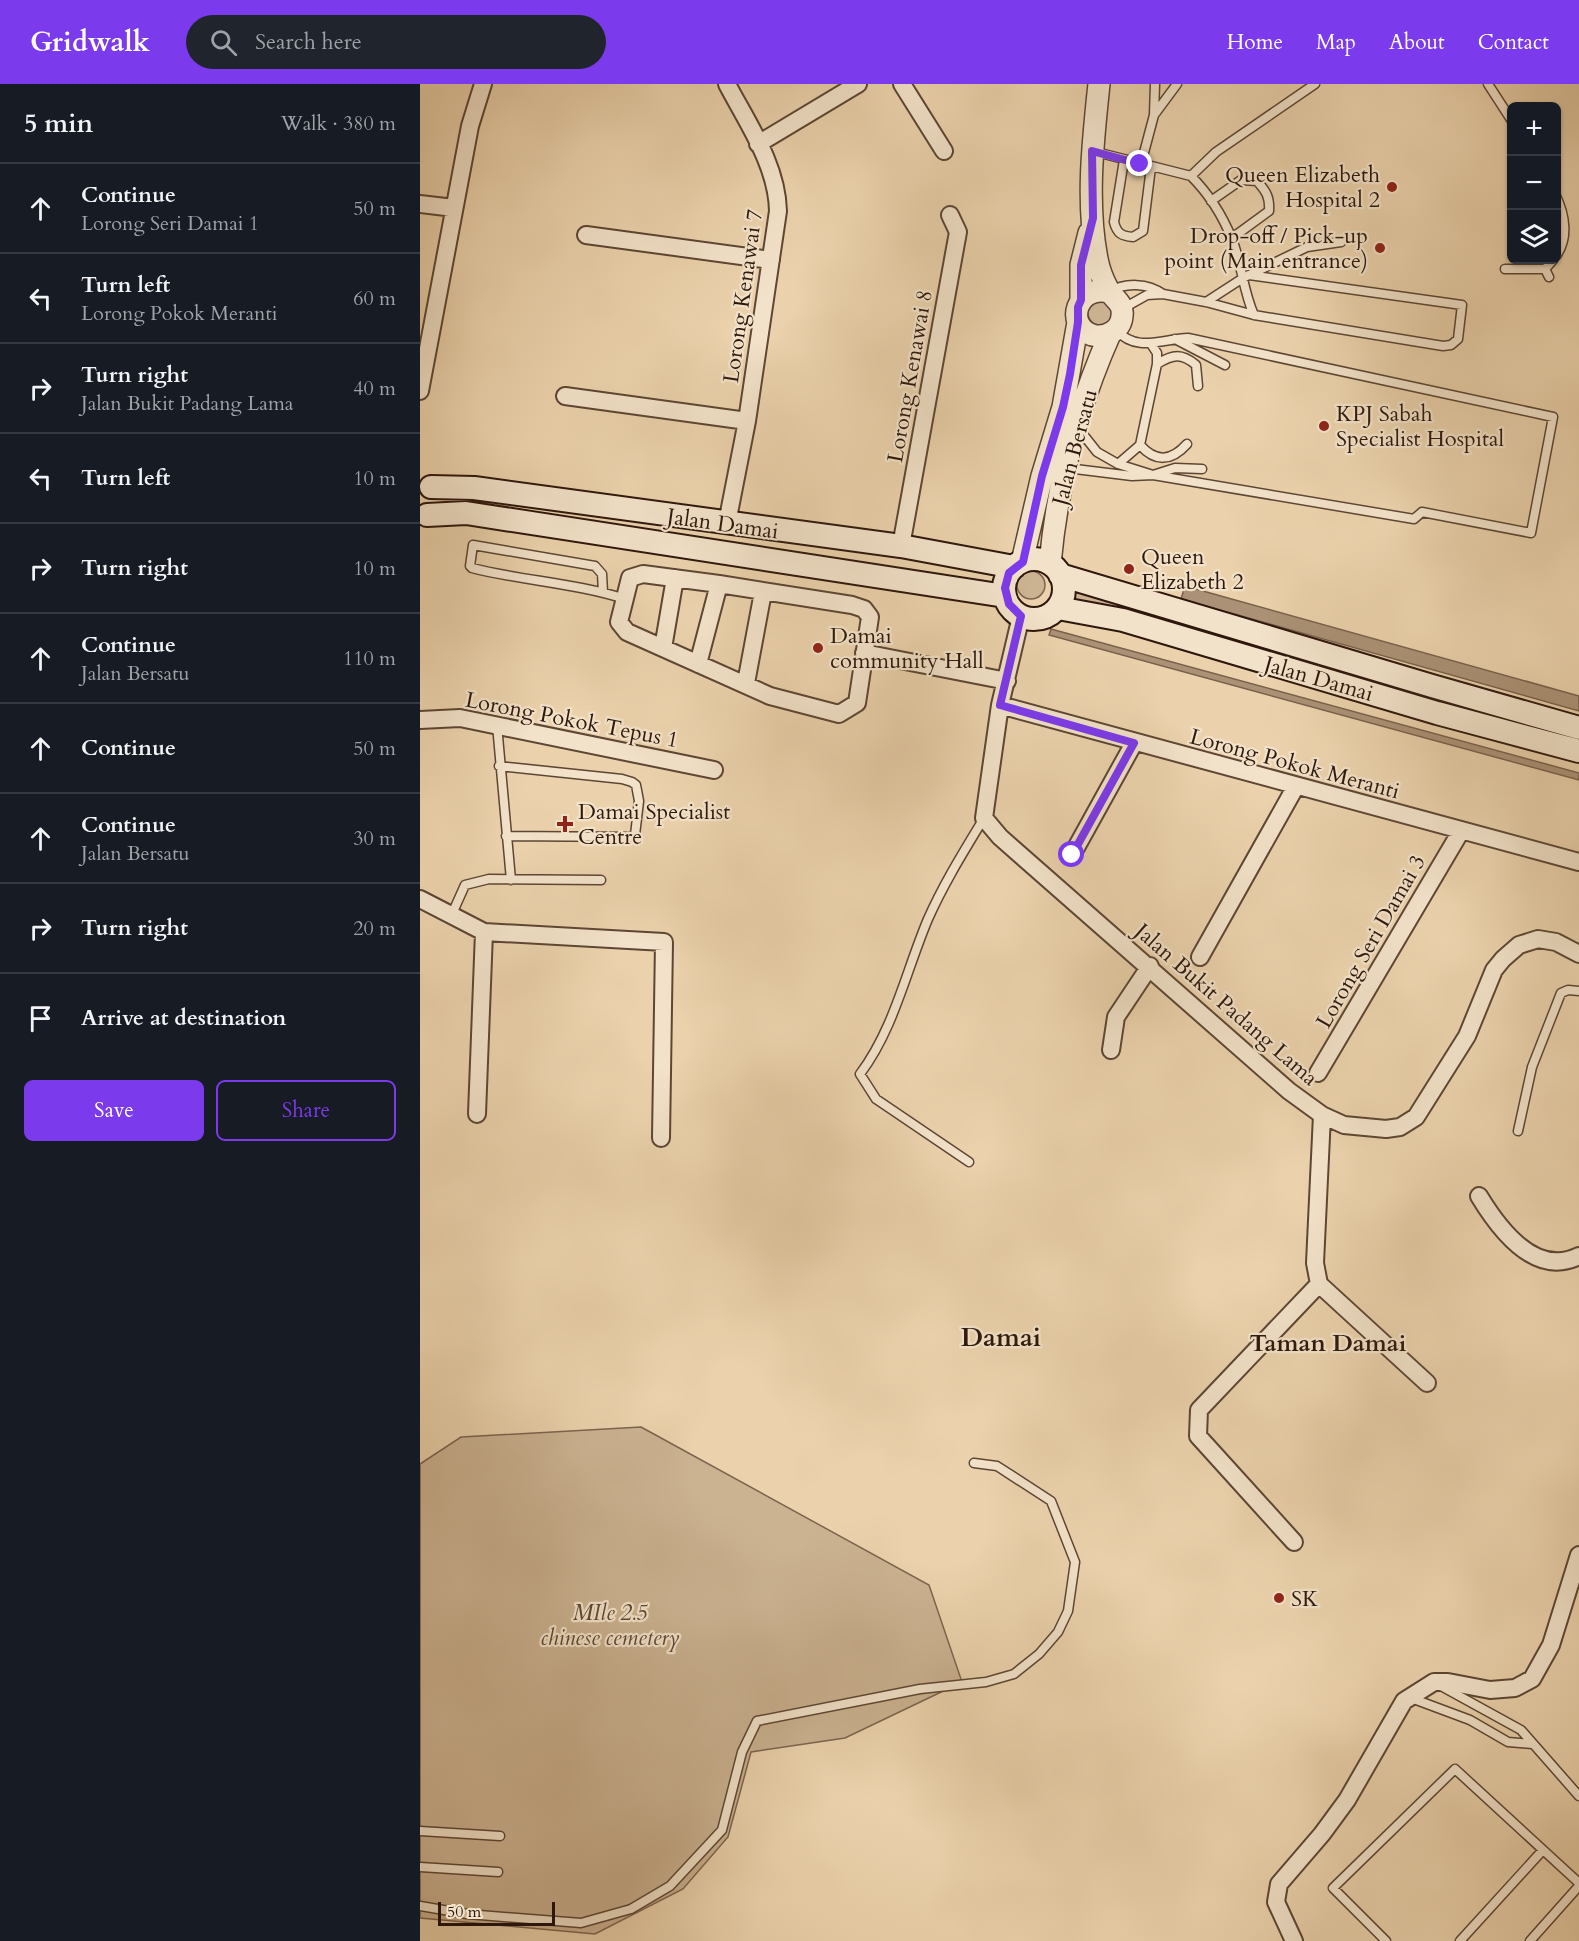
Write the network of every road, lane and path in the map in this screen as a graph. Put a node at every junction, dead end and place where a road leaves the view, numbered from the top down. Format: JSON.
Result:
{"nodes":[{"id":1,"x":483,"y":84,"type":"edge"},
{"id":2,"x":728,"y":84,"type":"edge"},
{"id":3,"x":858,"y":84,"type":"edge"},
{"id":4,"x":902,"y":84,"type":"edge"},
{"id":5,"x":1099,"y":84,"type":"edge"},
{"id":6,"x":1155,"y":84,"type":"edge"},
{"id":7,"x":1177,"y":84,"type":"edge"},
{"id":8,"x":1315,"y":84,"type":"edge"},
{"id":9,"x":1488,"y":84,"type":"edge"},
{"id":10,"x":1507,"y":113,"type":"edge"},
{"id":11,"x":1154,"y":115,"type":"junction"},
{"id":12,"x":758,"y":144,"type":"junction"},
{"id":13,"x":944,"y":151,"type":"dead end"},
{"id":14,"x":1092,"y":151,"type":"junction"},
{"id":15,"x":1124,"y":160,"type":"junction"},
{"id":16,"x":1140,"y":164,"type":"junction"},
{"id":17,"x":1151,"y":167,"type":"junction"},
{"id":18,"x":1191,"y":176,"type":"junction"},
{"id":19,"x":1211,"y":201,"type":"junction"},
{"id":20,"x":420,"y":204,"type":"edge"},
{"id":21,"x":454,"y":208,"type":"junction"},
{"id":22,"x":1561,"y":213,"type":"edge"},
{"id":23,"x":950,"y":215,"type":"dead end"},
{"id":24,"x":1093,"y":218,"type":"junction"},
{"id":25,"x":586,"y":235,"type":"dead end"},
{"id":26,"x":1232,"y":238,"type":"junction"},
{"id":27,"x":1341,"y":242,"type":"dead end"},
{"id":28,"x":1561,"y":250,"type":"edge"},
{"id":29,"x":771,"y":260,"type":"junction"},
{"id":30,"x":1551,"y":264,"type":"edge"},
{"id":31,"x":1505,"y":269,"type":"dead end"},
{"id":32,"x":1246,"y":276,"type":"junction"},
{"id":33,"x":1109,"y":292,"type":"junction"},
{"id":34,"x":1163,"y":294,"type":"junction"},
{"id":35,"x":1081,"y":300,"type":"junction"},
{"id":36,"x":1206,"y":302,"type":"junction"},
{"id":37,"x":1122,"y":309,"type":"junction"},
{"id":38,"x":1254,"y":315,"type":"junction"},
{"id":39,"x":1078,"y":322,"type":"junction"},
{"id":40,"x":1113,"y":332,"type":"junction"},
{"id":41,"x":1174,"y":338,"type":"junction"},
{"id":42,"x":1151,"y":344,"type":"junction"},
{"id":43,"x":1157,"y":364,"type":"junction"},
{"id":44,"x":1225,"y":365,"type":"dead end"},
{"id":45,"x":421,"y":372,"type":"edge"},
{"id":46,"x":1198,"y":386,"type":"dead end"},
{"id":47,"x":420,"y":391,"type":"edge"},
{"id":48,"x":565,"y":396,"type":"dead end"},
{"id":49,"x":747,"y":421,"type":"junction"},
{"id":50,"x":1077,"y":427,"type":"junction"},
{"id":51,"x":1186,"y":444,"type":"dead end"},
{"id":52,"x":1140,"y":445,"type":"junction"},
{"id":53,"x":1118,"y":464,"type":"junction"},
{"id":54,"x":1064,"y":468,"type":"junction"},
{"id":55,"x":1202,"y":469,"type":"dead end"},
{"id":56,"x":1153,"y":475,"type":"junction"},
{"id":57,"x":425,"y":481,"type":"edge"},
{"id":58,"x":423,"y":517,"type":"edge"},
{"id":59,"x":727,"y":524,"type":"junction"},
{"id":60,"x":901,"y":546,"type":"junction"},
{"id":61,"x":1018,"y":564,"type":"junction"},
{"id":62,"x":1055,"y":569,"type":"junction"},
{"id":63,"x":675,"y":578,"type":"junction"},
{"id":64,"x":719,"y":584,"type":"junction"},
{"id":65,"x":603,"y":592,"type":"junction"},
{"id":66,"x":763,"y":592,"type":"junction"},
{"id":67,"x":1005,"y":596,"type":"junction"},
{"id":68,"x":625,"y":599,"type":"junction"},
{"id":69,"x":1058,"y":608,"type":"junction"},
{"id":70,"x":1021,"y":616,"type":"junction"},
{"id":71,"x":663,"y":648,"type":"junction"},
{"id":72,"x":864,"y":653,"type":"junction"},
{"id":73,"x":698,"y":664,"type":"junction"},
{"id":74,"x":1007,"y":681,"type":"junction"},
{"id":75,"x":746,"y":683,"type":"junction"},
{"id":76,"x":1000,"y":705,"type":"junction"},
{"id":77,"x":420,"y":720,"type":"edge"},
{"id":78,"x":497,"y":725,"type":"junction"},
{"id":79,"x":1579,"y":728,"type":"edge"},
{"id":80,"x":1134,"y":743,"type":"junction"},
{"id":81,"x":1579,"y":751,"type":"edge"},
{"id":82,"x":499,"y":766,"type":"junction"},
{"id":83,"x":714,"y":770,"type":"dead end"},
{"id":84,"x":1296,"y":786,"type":"junction"},
{"id":85,"x":984,"y":818,"type":"junction"},
{"id":86,"x":1461,"y":831,"type":"junction"},
{"id":87,"x":506,"y":836,"type":"junction"},
{"id":88,"x":1072,"y":855,"type":"dead end"},
{"id":89,"x":1579,"y":862,"type":"edge"},
{"id":90,"x":511,"y":880,"type":"junction"},
{"id":91,"x":601,"y":880,"type":"dead end"},
{"id":92,"x":420,"y":899,"type":"edge"},
{"id":93,"x":452,"y":914,"type":"junction"},
{"id":94,"x":484,"y":932,"type":"junction"},
{"id":95,"x":1579,"y":954,"type":"edge"},
{"id":96,"x":1200,"y":957,"type":"dead end"},
{"id":97,"x":1150,"y":966,"type":"junction"},
{"id":98,"x":1579,"y":991,"type":"edge"},
{"id":99,"x":1111,"y":1050,"type":"dead end"},
{"id":100,"x":1318,"y":1073,"type":"dead end"},
{"id":101,"x":477,"y":1114,"type":"dead end"},
{"id":102,"x":1322,"y":1115,"type":"junction"},
{"id":103,"x":1518,"y":1131,"type":"dead end"},
{"id":104,"x":662,"y":1138,"type":"dead end"},
{"id":105,"x":969,"y":1162,"type":"dead end"},
{"id":106,"x":1479,"y":1196,"type":"dead end"},
{"id":107,"x":1579,"y":1256,"type":"edge"},
{"id":108,"x":1320,"y":1284,"type":"junction"},
{"id":109,"x":1427,"y":1383,"type":"dead end"},
{"id":110,"x":974,"y":1463,"type":"dead end"},
{"id":111,"x":1294,"y":1542,"type":"dead end"},
{"id":112,"x":1579,"y":1555,"type":"edge"},
{"id":113,"x":1572,"y":1590,"type":"edge"},
{"id":114,"x":1434,"y":1682,"type":"junction"},
{"id":115,"x":1408,"y":1697,"type":"junction"},
{"id":116,"x":1532,"y":1744,"type":"junction"},
{"id":117,"x":1579,"y":1796,"type":"edge"},
{"id":118,"x":420,"y":1831,"type":"edge"},
{"id":119,"x":500,"y":1836,"type":"dead end"},
{"id":120,"x":1542,"y":1851,"type":"junction"},
{"id":121,"x":420,"y":1867,"type":"edge"},
{"id":122,"x":498,"y":1872,"type":"dead end"},
{"id":123,"x":1579,"y":1884,"type":"edge"},
{"id":124,"x":420,"y":1906,"type":"edge"},
{"id":125,"x":1294,"y":1941,"type":"edge"},
{"id":126,"x":1386,"y":1941,"type":"edge"},
{"id":127,"x":1460,"y":1941,"type":"edge"},
{"id":128,"x":1530,"y":1941,"type":"edge"}],
"edges":[{"from":1,"to":21,"type":"street"},
{"from":2,"to":12,"type":"street","name":"Lorong Kenawai 7"},
{"from":3,"to":12,"type":"street"},
{"from":4,"to":13,"type":"street"},
{"from":5,"to":14,"type":"street"},
{"from":6,"to":11,"type":"lane"},
{"from":7,"to":11,"type":"lane"},
{"from":8,"to":18,"type":"lane"},
{"from":9,"to":10,"type":"lane"},
{"from":11,"to":16,"type":"lane"},
{"from":12,"to":29,"type":"street","name":"Lorong Kenawai 7"},
{"from":14,"to":15,"type":"lane"},
{"from":14,"to":24,"type":"street"},
{"from":15,"to":16,"type":"lane"},
{"from":15,"to":17,"type":"lane"},
{"from":16,"to":17,"type":"lane"},
{"from":17,"to":18,"type":"lane"},
{"from":18,"to":19,"type":"lane"},
{"from":19,"to":26,"type":"lane"},
{"from":19,"to":26,"type":"lane"},
{"from":20,"to":21,"type":"street"},
{"from":21,"to":45,"type":"street"},
{"from":22,"to":28,"type":"lane"},
{"from":23,"to":60,"type":"street","name":"Lorong Kenawai 8"},
{"from":24,"to":33,"type":"street"},
{"from":24,"to":35,"type":"street"},
{"from":25,"to":29,"type":"street"},
{"from":26,"to":32,"type":"lane"},
{"from":27,"to":32,"type":"lane"},
{"from":29,"to":49,"type":"street","name":"Lorong Kenawai 7"},
{"from":30,"to":31,"type":"lane"},
{"from":32,"to":36,"type":"lane"},
{"from":32,"to":38,"type":"lane"},
{"from":32,"to":38,"type":"lane"},
{"from":33,"to":34,"type":"lane"},
{"from":33,"to":35,"type":"street"},
{"from":33,"to":37,"type":"street"},
{"from":34,"to":36,"type":"lane"},
{"from":34,"to":37,"type":"lane"},
{"from":35,"to":39,"type":"street"},
{"from":36,"to":38,"type":"lane"},
{"from":37,"to":40,"type":"street"},
{"from":39,"to":40,"type":"street"},
{"from":39,"to":61,"type":"street","name":"Jalan Bersatu"},
{"from":40,"to":42,"type":"lane"},
{"from":40,"to":50,"type":"street","name":"Jalan Bersatu"},
{"from":41,"to":42,"type":"lane"},
{"from":41,"to":44,"type":"lane"},
{"from":41,"to":56,"type":"lane"},
{"from":42,"to":43,"type":"lane"},
{"from":43,"to":46,"type":"lane"},
{"from":43,"to":52,"type":"lane"},
{"from":45,"to":47,"type":"street"},
{"from":48,"to":49,"type":"street"},
{"from":49,"to":59,"type":"street","name":"Lorong Kenawai 7"},
{"from":50,"to":53,"type":"lane"},
{"from":50,"to":54,"type":"street","name":"Jalan Bersatu"},
{"from":51,"to":52,"type":"lane"},
{"from":52,"to":53,"type":"lane"},
{"from":53,"to":56,"type":"lane"},
{"from":54,"to":56,"type":"lane"},
{"from":54,"to":62,"type":"street","name":"Jalan Bersatu"},
{"from":55,"to":56,"type":"lane"},
{"from":57,"to":58,"type":"main road"},
{"from":57,"to":59,"type":"main road","name":"Jalan Damai"},
{"from":58,"to":67,"type":"main road","name":"Jalan Damai"},
{"from":59,"to":60,"type":"main road","name":"Jalan Damai"},
{"from":60,"to":61,"type":"main road","name":"Jalan Damai"},
{"from":61,"to":62,"type":"main road"},
{"from":61,"to":67,"type":"main road"},
{"from":62,"to":69,"type":"main road"},
{"from":62,"to":79,"type":"main road","name":"Jalan Damai"},
{"from":63,"to":64,"type":"street"},
{"from":63,"to":68,"type":"street"},
{"from":63,"to":71,"type":"street"},
{"from":64,"to":66,"type":"street"},
{"from":64,"to":73,"type":"street"},
{"from":65,"to":65,"type":"lane"},
{"from":65,"to":68,"type":"lane"},
{"from":66,"to":72,"type":"street"},
{"from":66,"to":75,"type":"street"},
{"from":67,"to":70,"type":"main road"},
{"from":68,"to":71,"type":"street"},
{"from":69,"to":70,"type":"main road"},
{"from":69,"to":81,"type":"main road","name":"Jalan Damai"},
{"from":70,"to":74,"type":"street"},
{"from":71,"to":73,"type":"street"},
{"from":72,"to":74,"type":"street"},
{"from":72,"to":75,"type":"street"},
{"from":73,"to":75,"type":"street"},
{"from":74,"to":76,"type":"street"},
{"from":76,"to":80,"type":"street","name":"Lorong Pokok Meranti"},
{"from":76,"to":85,"type":"street"},
{"from":77,"to":78,"type":"street","name":"Lorong Pokok Tepus 1"},
{"from":78,"to":82,"type":"lane"},
{"from":78,"to":83,"type":"street","name":"Lorong Pokok Tepus 1"},
{"from":80,"to":84,"type":"street","name":"Lorong Pokok Meranti"},
{"from":80,"to":88,"type":"street"},
{"from":82,"to":87,"type":"lane"},
{"from":82,"to":87,"type":"lane"},
{"from":84,"to":86,"type":"street","name":"Lorong Pokok Meranti"},
{"from":84,"to":96,"type":"street"},
{"from":85,"to":97,"type":"street","name":"Jalan Bukit Padang Lama"},
{"from":85,"to":105,"type":"lane"},
{"from":86,"to":89,"type":"street","name":"Lorong Pokok Meranti"},
{"from":86,"to":100,"type":"street","name":"Lorong Seri Damai 3"},
{"from":87,"to":90,"type":"lane"},
{"from":90,"to":91,"type":"lane"},
{"from":90,"to":93,"type":"lane"},
{"from":92,"to":93,"type":"street"},
{"from":93,"to":94,"type":"street"},
{"from":94,"to":101,"type":"street"},
{"from":94,"to":104,"type":"street"},
{"from":95,"to":102,"type":"street","name":"Jalan Bukit Padang Lama"},
{"from":97,"to":99,"type":"street"},
{"from":97,"to":102,"type":"street","name":"Jalan Bukit Padang Lama"},
{"from":98,"to":103,"type":"lane"},
{"from":102,"to":108,"type":"street"},
{"from":106,"to":107,"type":"street"},
{"from":108,"to":109,"type":"street"},
{"from":108,"to":111,"type":"street"},
{"from":110,"to":124,"type":"lane"},
{"from":112,"to":113,"type":"street"},
{"from":113,"to":114,"type":"street"},
{"from":114,"to":115,"type":"street"},
{"from":114,"to":116,"type":"lane"},
{"from":115,"to":116,"type":"lane"},
{"from":115,"to":125,"type":"street"},
{"from":116,"to":117,"type":"lane"},
{"from":118,"to":119,"type":"lane"},
{"from":120,"to":123,"type":"lane"},
{"from":120,"to":126,"type":"lane"},
{"from":120,"to":127,"type":"lane"},
{"from":121,"to":122,"type":"lane"},
{"from":123,"to":128,"type":"lane"}]}
